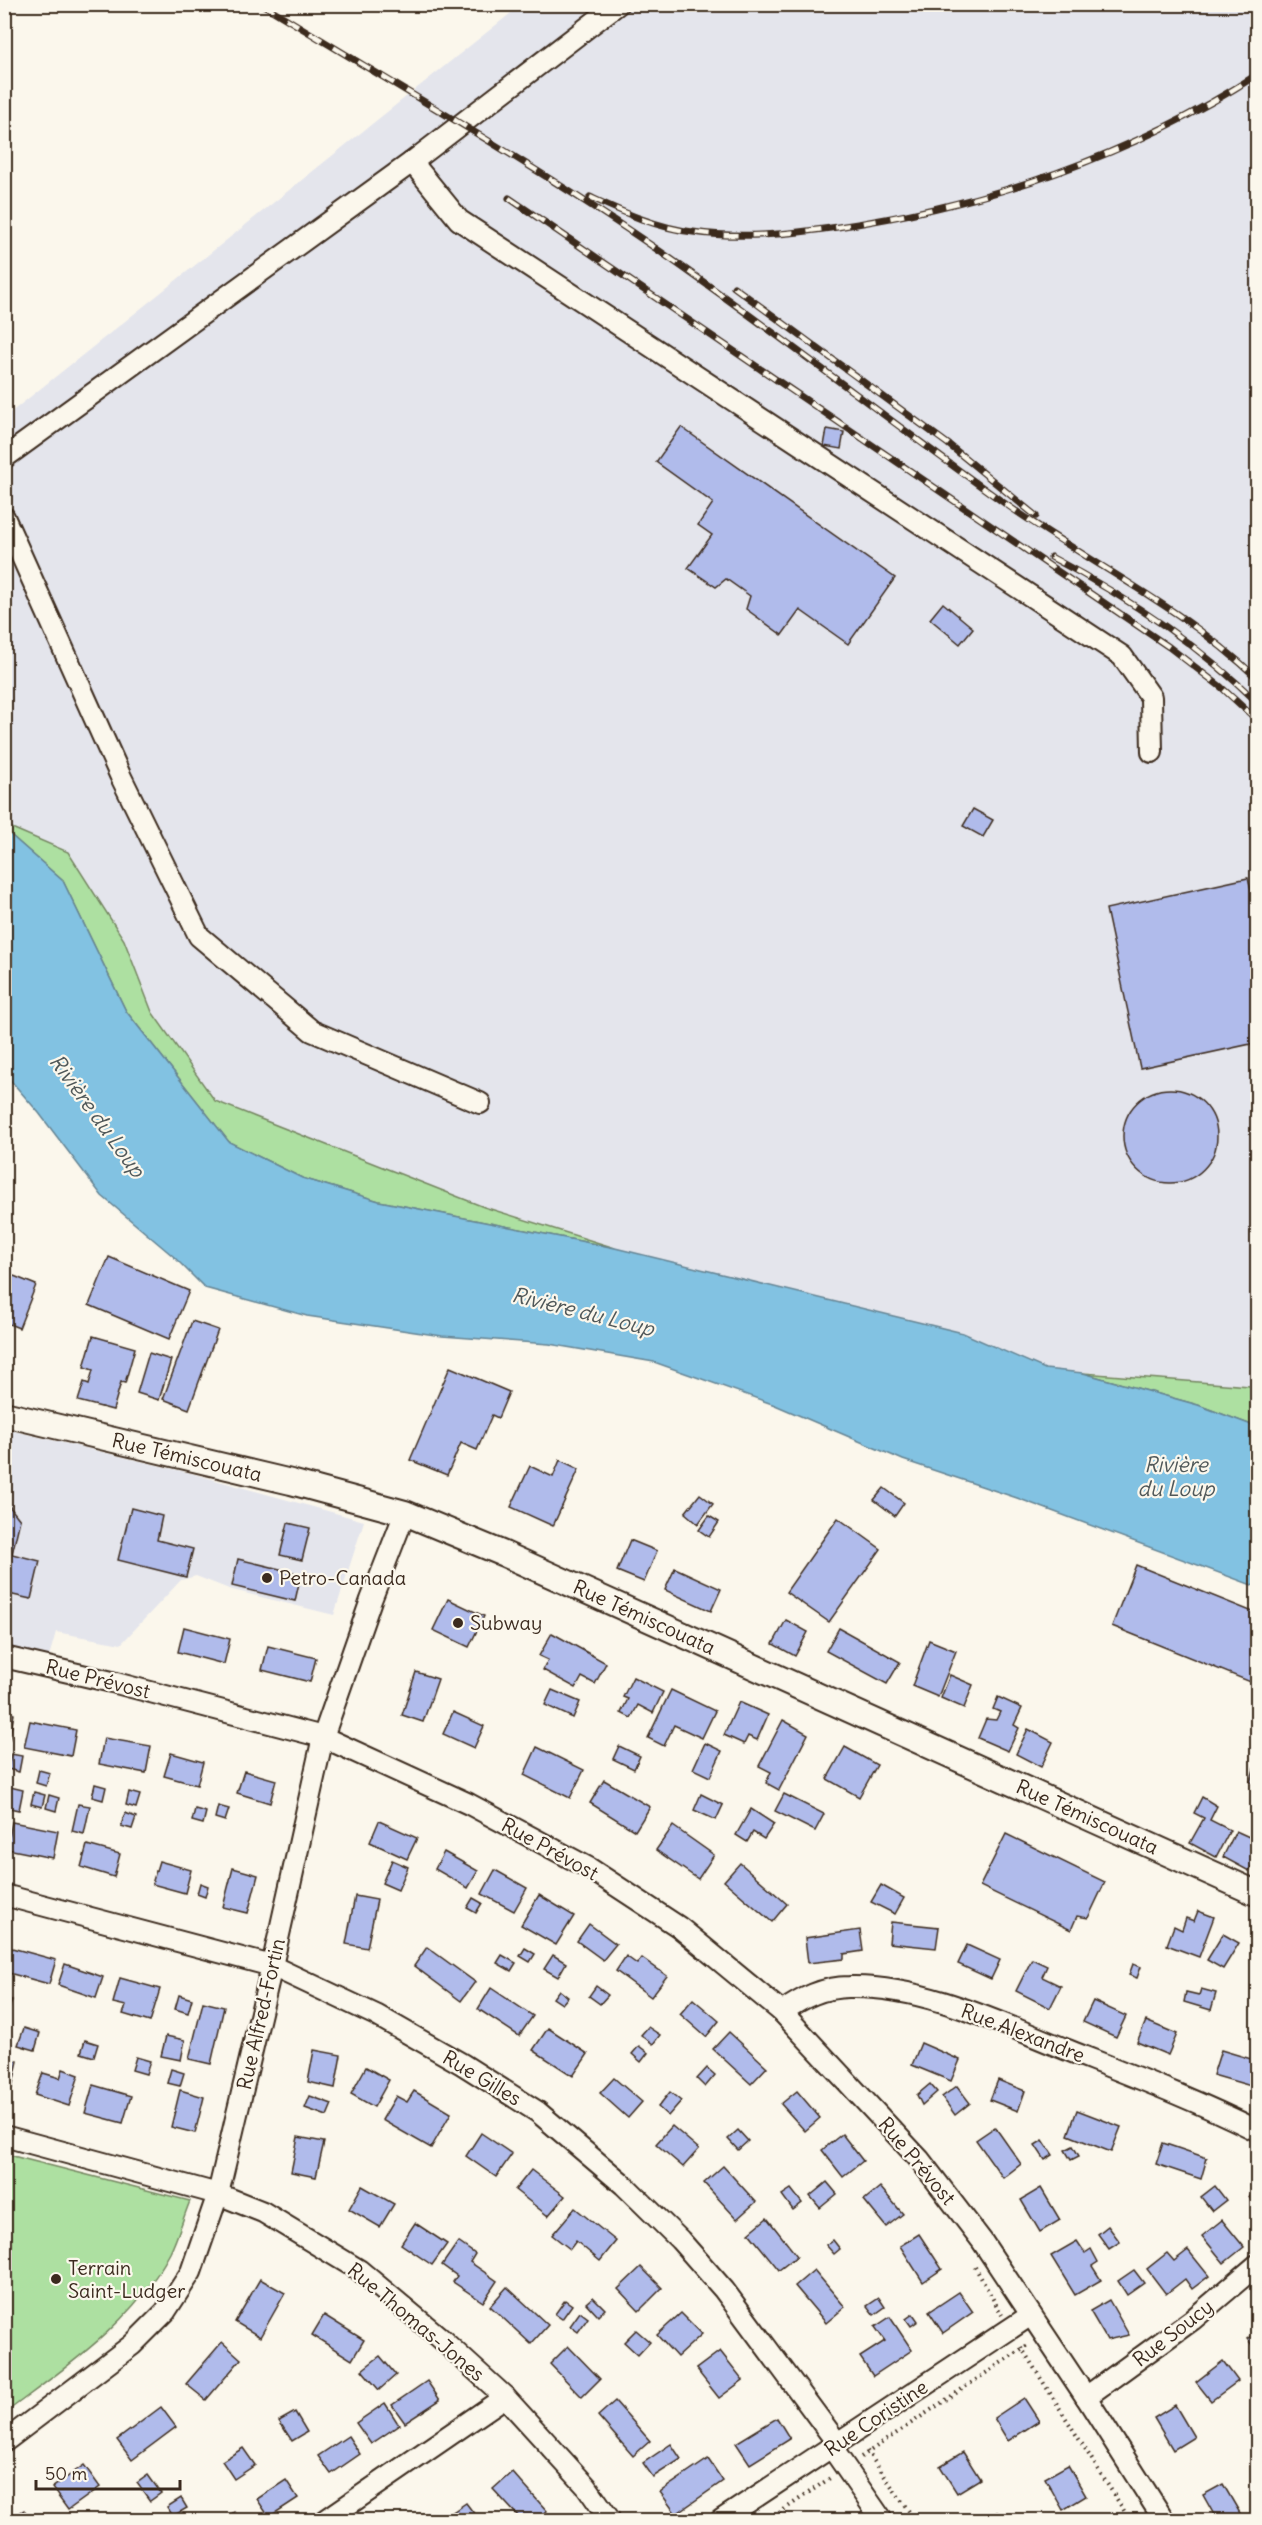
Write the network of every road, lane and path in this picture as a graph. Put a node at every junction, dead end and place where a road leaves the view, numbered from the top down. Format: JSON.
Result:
{"nodes":[{"id":1,"x":618,"y":4,"type":"edge"},
{"id":2,"x":412,"y":162,"type":"junction"},
{"id":3,"x":4,"y":458,"type":"edge"},
{"id":4,"x":4,"y":517,"type":"edge"},
{"id":5,"x":1152,"y":752,"type":"dead end"},
{"id":6,"x":480,"y":1103,"type":"dead end"},
{"id":7,"x":4,"y":1414,"type":"edge"},
{"id":8,"x":405,"y":1513,"type":"junction"},
{"id":9,"x":4,"y":1657,"type":"edge"},
{"id":10,"x":323,"y":1737,"type":"junction"},
{"id":11,"x":1257,"y":1894,"type":"edge"},
{"id":12,"x":4,"y":1895,"type":"edge"},
{"id":13,"x":272,"y":1966,"type":"junction"},
{"id":14,"x":782,"y":2012,"type":"junction"},
{"id":15,"x":1257,"y":2131,"type":"edge"},
{"id":16,"x":4,"y":2136,"type":"edge"},
{"id":17,"x":218,"y":2194,"type":"junction"},
{"id":18,"x":978,"y":2236,"type":"junction"},
{"id":19,"x":1257,"y":2264,"type":"edge"},
{"id":20,"x":1031,"y":2315,"type":"junction"},
{"id":21,"x":1010,"y":2329,"type":"junction"},
{"id":22,"x":1044,"y":2334,"type":"junction"},
{"id":23,"x":1022,"y":2349,"type":"junction"},
{"id":24,"x":505,"y":2397,"type":"junction"},
{"id":25,"x":1086,"y":2397,"type":"junction"},
{"id":26,"x":855,"y":2433,"type":"junction"},
{"id":27,"x":4,"y":2442,"type":"edge"},
{"id":28,"x":835,"y":2446,"type":"junction"},
{"id":29,"x":868,"y":2452,"type":"junction"},
{"id":30,"x":846,"y":2467,"type":"junction"},
{"id":31,"x":326,"y":2520,"type":"edge"},
{"id":32,"x":610,"y":2520,"type":"edge"},
{"id":33,"x":721,"y":2520,"type":"edge"},
{"id":34,"x":769,"y":2520,"type":"edge"},
{"id":35,"x":882,"y":2520,"type":"edge"},
{"id":36,"x":915,"y":2520,"type":"edge"},
{"id":37,"x":1130,"y":2520,"type":"edge"},
{"id":38,"x":1164,"y":2520,"type":"edge"}],
"edges":[{"from":1,"to":2,"type":"street"},
{"from":2,"to":3,"type":"street"},
{"from":2,"to":5,"type":"street"},
{"from":4,"to":6,"type":"street"},
{"from":7,"to":8,"type":"main road","name":"Rue Témiscouata"},
{"from":8,"to":10,"type":"street","name":"Rue Alfred-Fortin"},
{"from":8,"to":11,"type":"main road","name":"Rue Témiscouata"},
{"from":9,"to":10,"type":"street","name":"Rue Prévost"},
{"from":10,"to":13,"type":"street","name":"Rue Alfred-Fortin"},
{"from":10,"to":14,"type":"street","name":"Rue Prévost"},
{"from":12,"to":13,"type":"street","name":"Rue Gilles"},
{"from":13,"to":17,"type":"street","name":"Rue Alfred-Fortin"},
{"from":13,"to":28,"type":"street","name":"Rue Gilles"},
{"from":14,"to":15,"type":"street","name":"Rue Alexandre"},
{"from":14,"to":18,"type":"street","name":"Rue Prévost"},
{"from":16,"to":17,"type":"street","name":"Rue Thomas-Jones"},
{"from":17,"to":24,"type":"street","name":"Rue Thomas-Jones"},
{"from":17,"to":27,"type":"street","name":"Rue Alfred-Fortin"},
{"from":18,"to":20,"type":"street","name":"Rue Prévost"},
{"from":18,"to":21,"type":"path"},
{"from":19,"to":25,"type":"street","name":"Rue Soucy"},
{"from":20,"to":21,"type":"street","name":"Rue Coristine"},
{"from":20,"to":22,"type":"street","name":"Rue Prévost"},
{"from":21,"to":23,"type":"path"},
{"from":21,"to":26,"type":"street","name":"Rue Coristine"},
{"from":22,"to":23,"type":"path","name":"Rue Coristine"},
{"from":22,"to":25,"type":"street","name":"Rue Prévost"},
{"from":23,"to":29,"type":"path","name":"Rue Coristine"},
{"from":23,"to":37,"type":"path"},
{"from":24,"to":31,"type":"street"},
{"from":24,"to":32,"type":"street","name":"Rue Thomas-Jones"},
{"from":25,"to":38,"type":"street","name":"Rue Prévost"},
{"from":26,"to":28,"type":"street","name":"Rue Coristine"},
{"from":26,"to":29,"type":"path"},
{"from":28,"to":30,"type":"street","name":"Rue Gilles"},
{"from":28,"to":33,"type":"street","name":"Rue Coristine"},
{"from":29,"to":30,"type":"path","name":"Rue Coristine"},
{"from":29,"to":36,"type":"path"},
{"from":30,"to":34,"type":"path","name":"Rue Coristine"},
{"from":30,"to":35,"type":"street","name":"Rue Gilles"}]}
